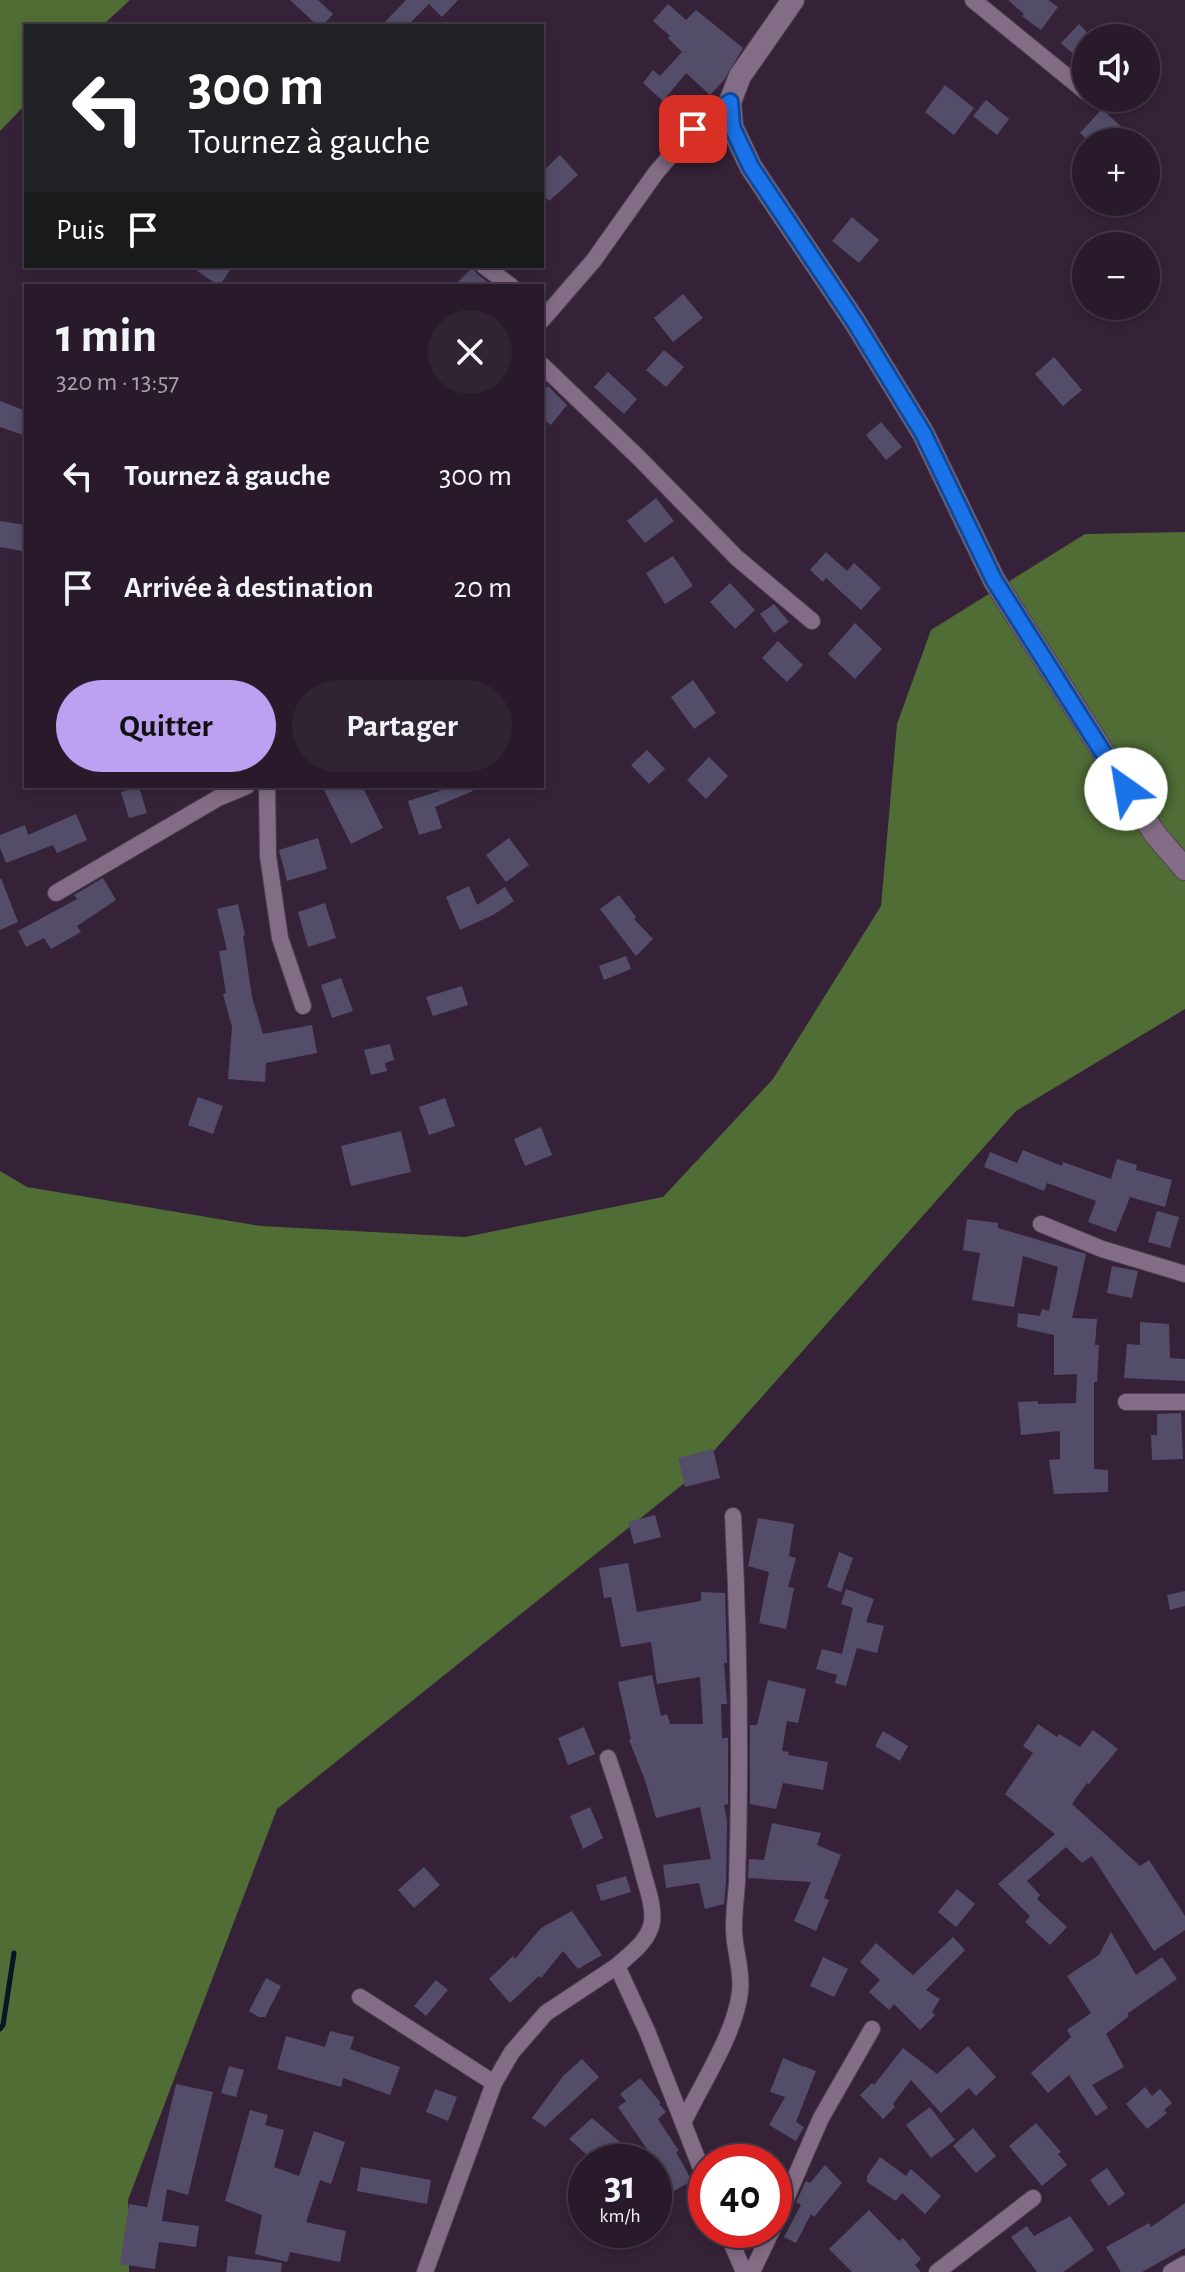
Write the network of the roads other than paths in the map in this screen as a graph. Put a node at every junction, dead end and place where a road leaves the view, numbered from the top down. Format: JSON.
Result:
{"nodes":[{"id":1,"x":793,"y":0,"type":"edge"},
{"id":2,"x":973,"y":0,"type":"edge"},
{"id":3,"x":1072,"y":81,"type":"edge"},
{"id":4,"x":730,"y":102,"type":"junction"},
{"id":5,"x":487,"y":268,"type":"edge"},
{"id":6,"x":508,"y":284,"type":"edge"},
{"id":7,"x":544,"y":314,"type":"edge"},
{"id":8,"x":544,"y":367,"type":"edge"},
{"id":9,"x":812,"y":621,"type":"dead end"},
{"id":10,"x":242,"y":788,"type":"edge"},
{"id":11,"x":267,"y":788,"type":"edge"},
{"id":12,"x":1185,"y":869,"type":"edge"},
{"id":13,"x":56,"y":893,"type":"dead end"},
{"id":14,"x":303,"y":1006,"type":"dead end"},
{"id":15,"x":1041,"y":1224,"type":"dead end"},
{"id":16,"x":1185,"y":1274,"type":"edge"},
{"id":17,"x":1126,"y":1402,"type":"dead end"},
{"id":18,"x":1185,"y":1402,"type":"edge"},
{"id":19,"x":733,"y":1516,"type":"dead end"},
{"id":20,"x":608,"y":1758,"type":"dead end"},
{"id":21,"x":617,"y":1966,"type":"junction"},
{"id":22,"x":360,"y":1997,"type":"dead end"},
{"id":23,"x":872,"y":2029,"type":"dead end"},
{"id":24,"x":494,"y":2083,"type":"junction"},
{"id":25,"x":684,"y":2121,"type":"junction"},
{"id":26,"x":692,"y":2144,"type":"edge"},
{"id":27,"x":792,"y":2184,"type":"edge"},
{"id":28,"x":1033,"y":2198,"type":"dead end"},
{"id":29,"x":734,"y":2248,"type":"edge"},
{"id":30,"x":763,"y":2248,"type":"edge"},
{"id":31,"x":1185,"y":2264,"type":"edge"},
{"id":32,"x":425,"y":2272,"type":"edge"},
{"id":33,"x":744,"y":2272,"type":"edge"},
{"id":34,"x":752,"y":2272,"type":"edge"},
{"id":35,"x":937,"y":2272,"type":"edge"},
{"id":36,"x":1171,"y":2272,"type":"edge"}],
"edges":[{"from":1,"to":4,"type":"street"},
{"from":2,"to":3,"type":"street"},
{"from":4,"to":7,"type":"street"},
{"from":4,"to":12,"type":"street"},
{"from":5,"to":6,"type":"street"},
{"from":8,"to":9,"type":"street"},
{"from":10,"to":13,"type":"street"},
{"from":11,"to":14,"type":"street"},
{"from":15,"to":16,"type":"street"},
{"from":17,"to":18,"type":"street"},
{"from":19,"to":25,"type":"street"},
{"from":20,"to":21,"type":"street"},
{"from":21,"to":24,"type":"street"},
{"from":21,"to":25,"type":"street"},
{"from":22,"to":24,"type":"street"},
{"from":23,"to":27,"type":"street"},
{"from":24,"to":32,"type":"street"},
{"from":25,"to":26,"type":"street"},
{"from":28,"to":35,"type":"street"},
{"from":29,"to":33,"type":"street"},
{"from":30,"to":34,"type":"street"},
{"from":31,"to":36,"type":"street"}]}
